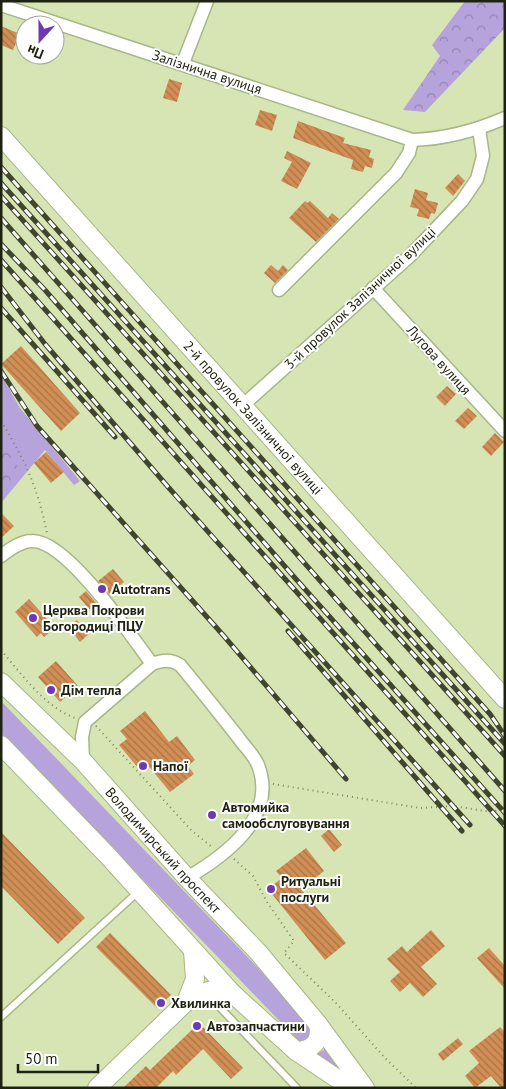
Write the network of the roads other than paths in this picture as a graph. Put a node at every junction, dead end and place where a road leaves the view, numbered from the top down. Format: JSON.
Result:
{"nodes":[{"id":1,"x":207,"y":1,"type":"edge"},
{"id":2,"x":1,"y":5,"type":"edge"},
{"id":3,"x":183,"y":63,"type":"junction"},
{"id":4,"x":505,"y":118,"type":"edge"},
{"id":5,"x":479,"y":129,"type":"junction"},
{"id":6,"x":1,"y":136,"type":"edge"},
{"id":7,"x":412,"y":140,"type":"junction"},
{"id":8,"x":373,"y":288,"type":"junction"},
{"id":9,"x":279,"y":290,"type":"dead end"},
{"id":10,"x":242,"y":406,"type":"junction"},
{"id":11,"x":505,"y":431,"type":"edge"},
{"id":12,"x":1,"y":556,"type":"edge"},
{"id":13,"x":152,"y":664,"type":"junction"},
{"id":14,"x":1,"y":682,"type":"edge"},
{"id":15,"x":505,"y":699,"type":"edge"},
{"id":16,"x":1,"y":745,"type":"edge"},
{"id":17,"x":83,"y":762,"type":"junction"},
{"id":18,"x":187,"y":878,"type":"junction"},
{"id":19,"x":139,"y":891,"type":"junction"},
{"id":20,"x":193,"y":951,"type":"junction"},
{"id":21,"x":200,"y":985,"type":"junction"},
{"id":22,"x":233,"y":994,"type":"junction"},
{"id":23,"x":1,"y":1017,"type":"edge"},
{"id":24,"x":318,"y":1024,"type":"junction"},
{"id":25,"x":296,"y":1051,"type":"junction"},
{"id":26,"x":97,"y":1088,"type":"edge"},
{"id":27,"x":297,"y":1088,"type":"edge"},
{"id":28,"x":352,"y":1088,"type":"edge"},
{"id":29,"x":365,"y":1088,"type":"edge"}],
"edges":[{"from":1,"to":3,"type":"street"},
{"from":2,"to":3,"type":"street","name":"Залізнична вулиця"},
{"from":3,"to":7,"type":"street","name":"Залізнична вулиця"},
{"from":4,"to":5,"type":"street","name":"Залізнична вулиця"},
{"from":5,"to":7,"type":"street","name":"Залізнична вулиця"},
{"from":5,"to":8,"type":"street","name":"3-й провулок Залізничної вулиці"},
{"from":6,"to":10,"type":"main road","name":"2-й провулок Залізничної вулиці"},
{"from":7,"to":9,"type":"street"},
{"from":8,"to":10,"type":"street","name":"3-й провулок Залізничної вулиці"},
{"from":8,"to":11,"type":"street","name":"Лугова вулиця"},
{"from":10,"to":15,"type":"main road","name":"2-й провулок Залізничної вулиці"},
{"from":12,"to":13,"type":"street"},
{"from":13,"to":17,"type":"street"},
{"from":13,"to":18,"type":"street"},
{"from":14,"to":17,"type":"main road","name":"Володимирський проспект"},
{"from":16,"to":19,"type":"main road"},
{"from":17,"to":18,"type":"main road","name":"Володимирський проспект"},
{"from":18,"to":24,"type":"main road","name":"Володимирський проспект"},
{"from":19,"to":20,"type":"main road"},
{"from":19,"to":23,"type":"lane"},
{"from":20,"to":21,"type":"main road"},
{"from":20,"to":22,"type":"main road"},
{"from":21,"to":22,"type":"main road"},
{"from":21,"to":26,"type":"main road"},
{"from":21,"to":27,"type":"lane"},
{"from":22,"to":25,"type":"main road"},
{"from":24,"to":25,"type":"main road"},
{"from":24,"to":29,"type":"main road","name":"Володимирський проспект"},
{"from":25,"to":28,"type":"main road"}]}
